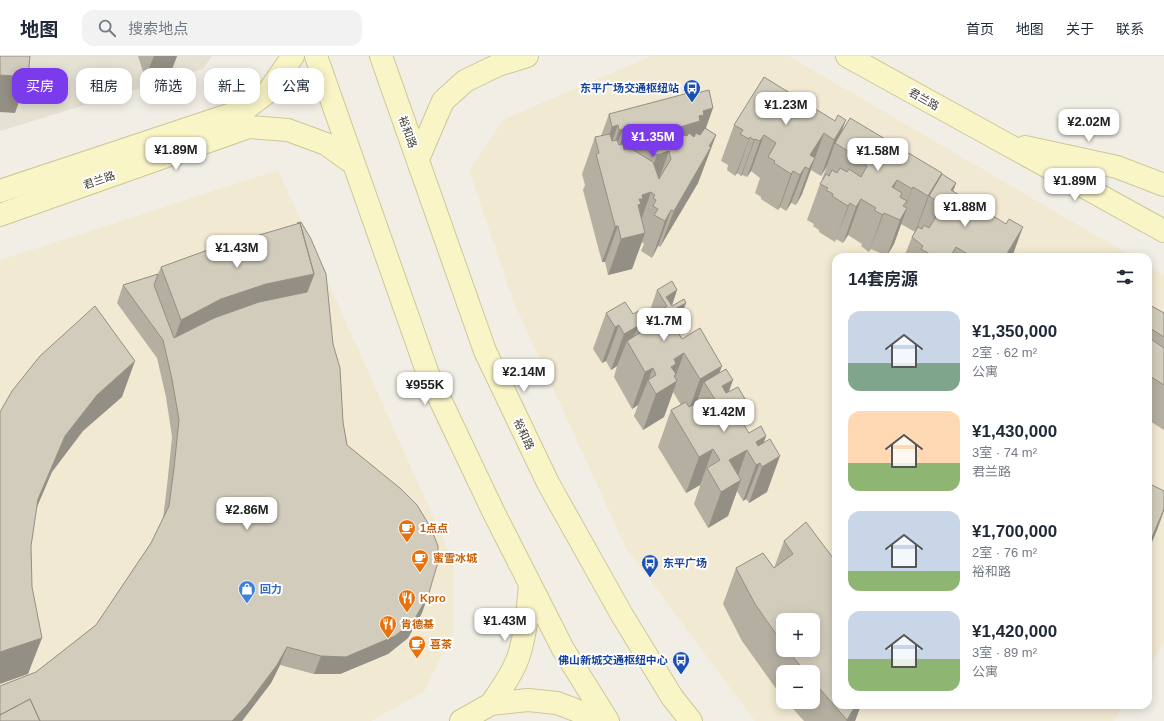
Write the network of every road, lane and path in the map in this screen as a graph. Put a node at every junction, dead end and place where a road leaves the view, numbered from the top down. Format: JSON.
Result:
{"nodes":[{"id":1,"x":293,"y":56,"type":"edge"},
{"id":2,"x":316,"y":56,"type":"edge"},
{"id":3,"x":381,"y":56,"type":"edge"},
{"id":4,"x":527,"y":56,"type":"edge"},
{"id":5,"x":846,"y":56,"type":"edge"},
{"id":6,"x":1002,"y":142,"type":"junction"},
{"id":7,"x":418,"y":159,"type":"junction"},
{"id":8,"x":354,"y":164,"type":"junction"},
{"id":9,"x":1164,"y":185,"type":"edge"},
{"id":10,"x":0,"y":191,"type":"edge"},
{"id":11,"x":0,"y":215,"type":"edge"},
{"id":12,"x":1164,"y":231,"type":"edge"},
{"id":13,"x":530,"y":584,"type":"junction"},
{"id":14,"x":491,"y":704,"type":"junction"},
{"id":15,"x":461,"y":721,"type":"edge"},
{"id":16,"x":598,"y":721,"type":"edge"},
{"id":17,"x":608,"y":721,"type":"edge"},
{"id":18,"x":691,"y":721,"type":"edge"}],
"edges":[{"from":1,"to":10,"type":"street","name":"君兰路"},
{"from":2,"to":8,"type":"street"},
{"from":3,"to":7,"type":"street","name":"裕和路"},
{"from":4,"to":7,"type":"street"},
{"from":5,"to":6,"type":"street","name":"君兰路"},
{"from":6,"to":9,"type":"street","name":"君兰路"},
{"from":6,"to":12,"type":"street","name":"君兰路"},
{"from":7,"to":18,"type":"street","name":"裕和路"},
{"from":8,"to":11,"type":"street","name":"君兰路"},
{"from":8,"to":13,"type":"street"},
{"from":13,"to":14,"type":"street"},
{"from":13,"to":17,"type":"street"},
{"from":14,"to":15,"type":"street"},
{"from":14,"to":16,"type":"street"}]}
